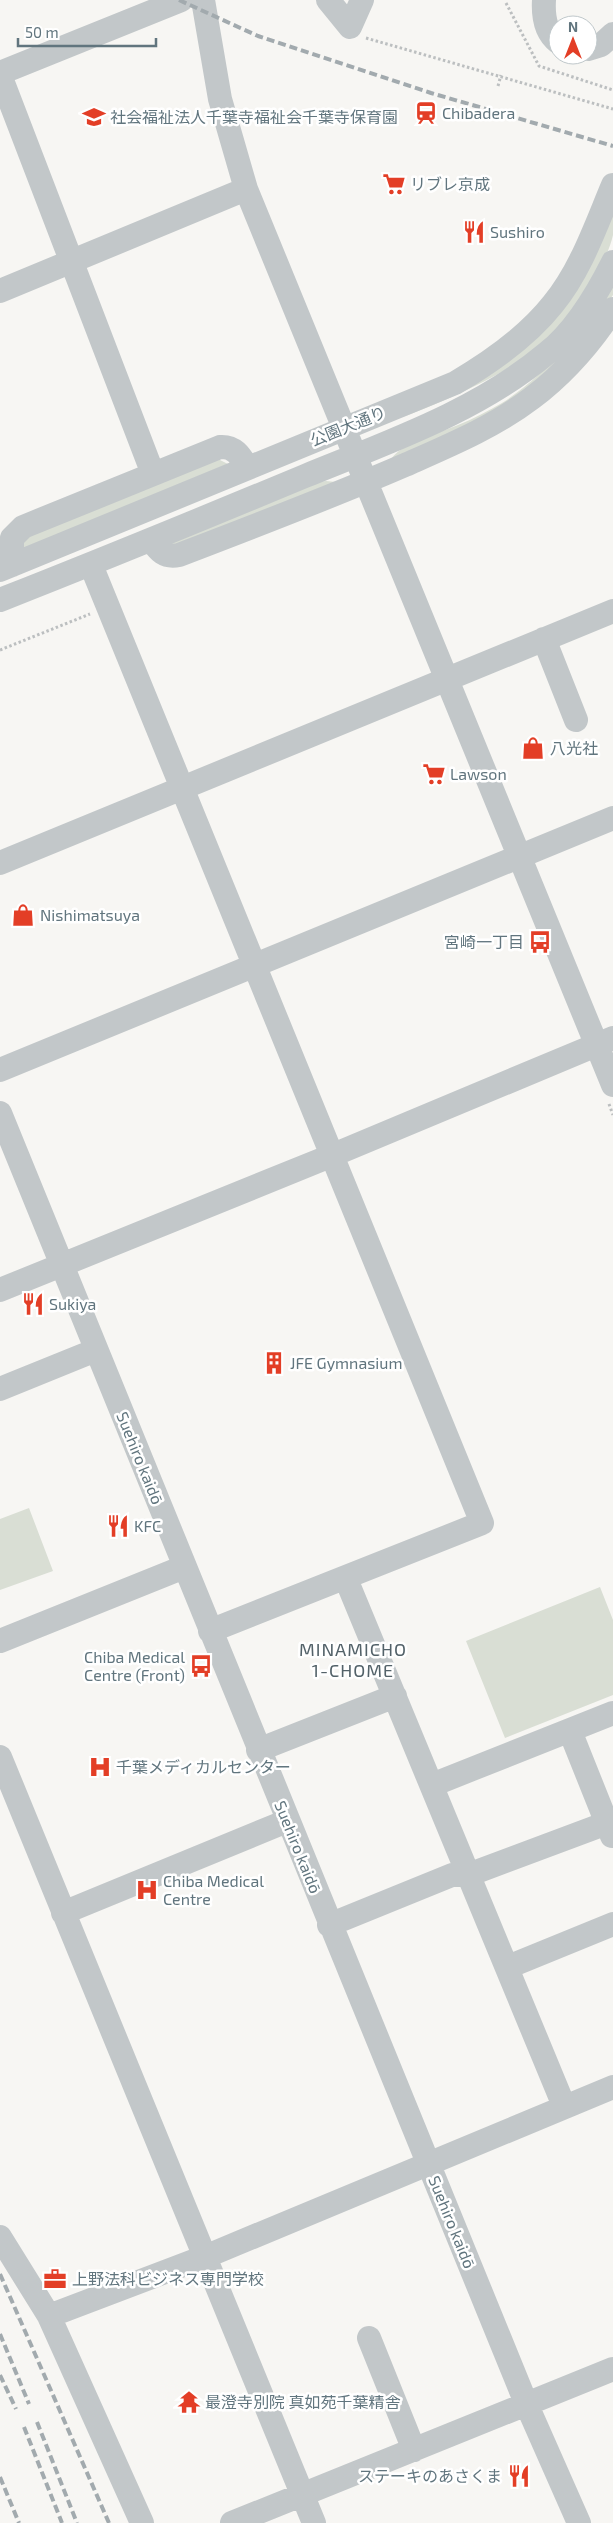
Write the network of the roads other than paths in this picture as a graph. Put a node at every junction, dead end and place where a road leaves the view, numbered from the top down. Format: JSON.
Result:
{"nodes":[{"id":1,"x":181,"y":0,"type":"edge"},
{"id":2,"x":204,"y":0,"type":"edge"},
{"id":3,"x":328,"y":0,"type":"edge"},
{"id":4,"x":362,"y":0,"type":"edge"},
{"id":5,"x":544,"y":0,"type":"edge"},
{"id":6,"x":548,"y":30,"type":"edge"},
{"id":7,"x":613,"y":34,"type":"edge"},
{"id":8,"x":598,"y":46,"type":"edge"},
{"id":9,"x":0,"y":74,"type":"edge"},
{"id":10,"x":613,"y":185,"type":"edge"},
{"id":11,"x":246,"y":189,"type":"junction"},
{"id":12,"x":613,"y":262,"type":"edge"},
{"id":13,"x":72,"y":263,"type":"junction"},
{"id":14,"x":0,"y":291,"type":"edge"},
{"id":15,"x":613,"y":309,"type":"edge"},
{"id":16,"x":345,"y":428,"type":"junction"},
{"id":17,"x":356,"y":455,"type":"junction"},
{"id":18,"x":247,"y":467,"type":"junction"},
{"id":19,"x":153,"y":474,"type":"junction"},
{"id":20,"x":367,"y":482,"type":"junction"},
{"id":21,"x":150,"y":540,"type":"junction"},
{"id":22,"x":91,"y":565,"type":"junction"},
{"id":23,"x":6,"y":567,"type":"edge"},
{"id":24,"x":0,"y":600,"type":"edge"},
{"id":25,"x":611,"y":618,"type":"edge"},
{"id":26,"x":544,"y":639,"type":"junction"},
{"id":27,"x":446,"y":679,"type":"junction"},
{"id":28,"x":576,"y":720,"type":"dead end"},
{"id":29,"x":182,"y":789,"type":"junction"},
{"id":30,"x":613,"y":818,"type":"edge"},
{"id":31,"x":520,"y":858,"type":"junction"},
{"id":32,"x":0,"y":863,"type":"edge"},
{"id":33,"x":254,"y":965,"type":"junction"},
{"id":34,"x":605,"y":1042,"type":"edge"},
{"id":35,"x":0,"y":1070,"type":"edge"},
{"id":36,"x":613,"y":1085,"type":"edge"},
{"id":37,"x":0,"y":1113,"type":"edge"},
{"id":38,"x":333,"y":1155,"type":"junction"},
{"id":39,"x":61,"y":1264,"type":"junction"},
{"id":40,"x":0,"y":1290,"type":"edge"},
{"id":41,"x":96,"y":1350,"type":"junction"},
{"id":42,"x":0,"y":1389,"type":"edge"},
{"id":43,"x":184,"y":1567,"type":"junction"},
{"id":44,"x":346,"y":1579,"type":"junction"},
{"id":45,"x":210,"y":1631,"type":"junction"},
{"id":46,"x":0,"y":1641,"type":"edge"},
{"id":47,"x":395,"y":1696,"type":"junction"},
{"id":48,"x":613,"y":1713,"type":"edge"},
{"id":49,"x":570,"y":1731,"type":"junction"},
{"id":50,"x":258,"y":1750,"type":"junction"},
{"id":51,"x":0,"y":1757,"type":"edge"},
{"id":52,"x":432,"y":1785,"type":"junction"},
{"id":53,"x":287,"y":1821,"type":"junction"},
{"id":54,"x":610,"y":1830,"type":"edge"},
{"id":55,"x":468,"y":1875,"type":"junction"},
{"id":56,"x":63,"y":1913,"type":"junction"},
{"id":57,"x":613,"y":1924,"type":"edge"},
{"id":58,"x":329,"y":1925,"type":"junction"},
{"id":59,"x":508,"y":1967,"type":"junction"},
{"id":60,"x":613,"y":2087,"type":"edge"},
{"id":61,"x":564,"y":2106,"type":"junction"},
{"id":62,"x":428,"y":2163,"type":"junction"},
{"id":63,"x":0,"y":2238,"type":"edge"},
{"id":64,"x":207,"y":2256,"type":"junction"},
{"id":65,"x":49,"y":2316,"type":"junction"},
{"id":66,"x":369,"y":2338,"type":"dead end"},
{"id":67,"x":613,"y":2369,"type":"edge"},
{"id":68,"x":526,"y":2403,"type":"junction"},
{"id":69,"x":414,"y":2450,"type":"junction"},
{"id":70,"x":302,"y":2494,"type":"junction"},
{"id":71,"x":142,"y":2523,"type":"edge"},
{"id":72,"x":232,"y":2523,"type":"edge"},
{"id":73,"x":314,"y":2523,"type":"edge"},
{"id":74,"x":579,"y":2523,"type":"edge"}],
"edges":[{"from":1,"to":9,"type":"street"},
{"from":2,"to":11,"type":"street"},
{"from":3,"to":4,"type":"street"},
{"from":5,"to":6,"type":"street"},
{"from":7,"to":8,"type":"street"},
{"from":9,"to":13,"type":"street"},
{"from":10,"to":16,"type":"street","name":"公園大通り"},
{"from":11,"to":13,"type":"street"},
{"from":11,"to":16,"type":"street"},
{"from":12,"to":17,"type":"street","name":"公園大通り"},
{"from":13,"to":14,"type":"street"},
{"from":13,"to":19,"type":"street"},
{"from":15,"to":20,"type":"street"},
{"from":16,"to":17,"type":"street"},
{"from":16,"to":18,"type":"street","name":"公園大通り"},
{"from":17,"to":20,"type":"street"},
{"from":17,"to":21,"type":"street","name":"公園大通り"},
{"from":18,"to":19,"type":"street"},
{"from":18,"to":23,"type":"street","name":"公園大通り"},
{"from":19,"to":23,"type":"street"},
{"from":20,"to":21,"type":"street"},
{"from":20,"to":27,"type":"street"},
{"from":21,"to":22,"type":"street","name":"公園大通り"},
{"from":22,"to":24,"type":"street","name":"公園大通り"},
{"from":22,"to":29,"type":"street"},
{"from":25,"to":26,"type":"street"},
{"from":26,"to":27,"type":"street"},
{"from":26,"to":28,"type":"street"},
{"from":27,"to":29,"type":"street"},
{"from":27,"to":31,"type":"street"},
{"from":29,"to":32,"type":"street"},
{"from":29,"to":33,"type":"street"},
{"from":30,"to":31,"type":"street"},
{"from":31,"to":33,"type":"street"},
{"from":31,"to":34,"type":"street"},
{"from":33,"to":35,"type":"street"},
{"from":33,"to":38,"type":"street"},
{"from":34,"to":36,"type":"street"},
{"from":34,"to":38,"type":"street"},
{"from":37,"to":39,"type":"street","name":"Suehiro kaidō"},
{"from":38,"to":39,"type":"street"},
{"from":38,"to":44,"type":"street"},
{"from":39,"to":40,"type":"street"},
{"from":39,"to":41,"type":"street","name":"Suehiro kaidō"},
{"from":41,"to":42,"type":"street"},
{"from":41,"to":43,"type":"street","name":"Suehiro kaidō"},
{"from":43,"to":45,"type":"street","name":"Suehiro kaidō"},
{"from":43,"to":46,"type":"street"},
{"from":44,"to":45,"type":"street"},
{"from":44,"to":47,"type":"street"},
{"from":45,"to":50,"type":"street","name":"Suehiro kaidō"},
{"from":47,"to":50,"type":"street"},
{"from":47,"to":52,"type":"street"},
{"from":48,"to":49,"type":"street"},
{"from":49,"to":52,"type":"street"},
{"from":49,"to":54,"type":"street"},
{"from":50,"to":53,"type":"street","name":"Suehiro kaidō"},
{"from":51,"to":56,"type":"street"},
{"from":52,"to":55,"type":"street"},
{"from":53,"to":56,"type":"street"},
{"from":53,"to":58,"type":"street","name":"Suehiro kaidō"},
{"from":54,"to":55,"type":"street"},
{"from":55,"to":58,"type":"street"},
{"from":55,"to":59,"type":"street"},
{"from":56,"to":64,"type":"street"},
{"from":57,"to":59,"type":"street"},
{"from":58,"to":62,"type":"street","name":"Suehiro kaidō"},
{"from":59,"to":61,"type":"street"},
{"from":60,"to":61,"type":"street"},
{"from":61,"to":62,"type":"street"},
{"from":62,"to":64,"type":"street"},
{"from":62,"to":68,"type":"street","name":"Suehiro kaidō"},
{"from":63,"to":65,"type":"street"},
{"from":64,"to":65,"type":"street"},
{"from":64,"to":70,"type":"street"},
{"from":65,"to":71,"type":"street"},
{"from":66,"to":69,"type":"street"},
{"from":67,"to":68,"type":"street"},
{"from":68,"to":69,"type":"street"},
{"from":68,"to":74,"type":"street","name":"Suehiro kaidō"},
{"from":69,"to":70,"type":"street"},
{"from":70,"to":72,"type":"street"},
{"from":70,"to":73,"type":"street"}]}
